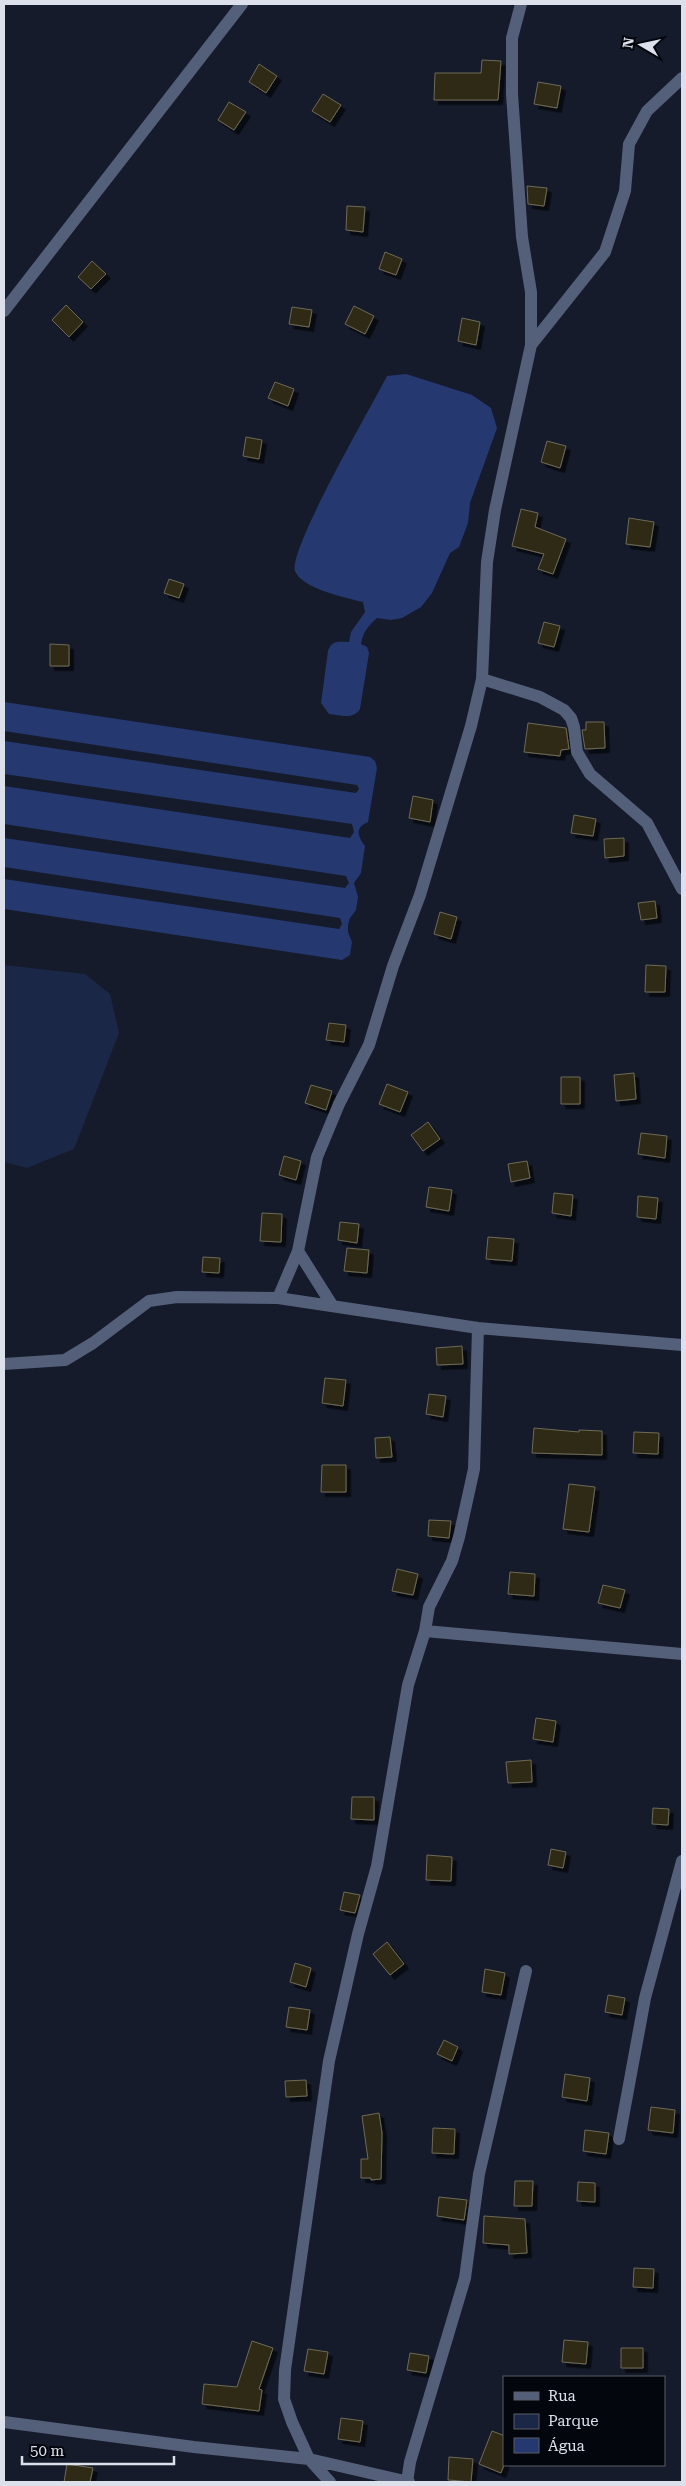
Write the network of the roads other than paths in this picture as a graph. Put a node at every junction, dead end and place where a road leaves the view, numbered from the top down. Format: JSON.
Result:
{"nodes":[{"id":1,"x":242,"y":4,"type":"edge"},
{"id":2,"x":521,"y":4,"type":"edge"},
{"id":3,"x":682,"y":78,"type":"edge"},
{"id":4,"x":4,"y":311,"type":"edge"},
{"id":5,"x":531,"y":345,"type":"junction"},
{"id":6,"x":482,"y":679,"type":"junction"},
{"id":7,"x":682,"y":889,"type":"edge"},
{"id":8,"x":298,"y":1252,"type":"junction"},
{"id":9,"x":278,"y":1298,"type":"junction"},
{"id":10,"x":332,"y":1305,"type":"junction"},
{"id":11,"x":478,"y":1328,"type":"junction"},
{"id":12,"x":682,"y":1345,"type":"edge"},
{"id":13,"x":4,"y":1364,"type":"edge"},
{"id":14,"x":425,"y":1631,"type":"junction"},
{"id":15,"x":682,"y":1654,"type":"edge"},
{"id":16,"x":682,"y":1860,"type":"edge"},
{"id":17,"x":526,"y":1971,"type":"dead end"},
{"id":18,"x":620,"y":2138,"type":"dead end"},
{"id":19,"x":4,"y":2422,"type":"edge"},
{"id":20,"x":309,"y":2459,"type":"junction"},
{"id":21,"x":330,"y":2482,"type":"edge"},
{"id":22,"x":408,"y":2482,"type":"edge"}],
"edges":[{"from":1,"to":4,"type":"street"},
{"from":2,"to":5,"type":"street"},
{"from":3,"to":5,"type":"street"},
{"from":5,"to":6,"type":"street"},
{"from":6,"to":7,"type":"street"},
{"from":6,"to":8,"type":"street"},
{"from":8,"to":9,"type":"street"},
{"from":8,"to":10,"type":"street"},
{"from":9,"to":10,"type":"street"},
{"from":9,"to":13,"type":"street"},
{"from":10,"to":11,"type":"street"},
{"from":11,"to":12,"type":"street"},
{"from":11,"to":14,"type":"street"},
{"from":14,"to":15,"type":"street"},
{"from":14,"to":20,"type":"street"},
{"from":16,"to":18,"type":"street"},
{"from":17,"to":22,"type":"street"},
{"from":19,"to":20,"type":"street"},
{"from":20,"to":21,"type":"street"},
{"from":20,"to":22,"type":"street"}]}
